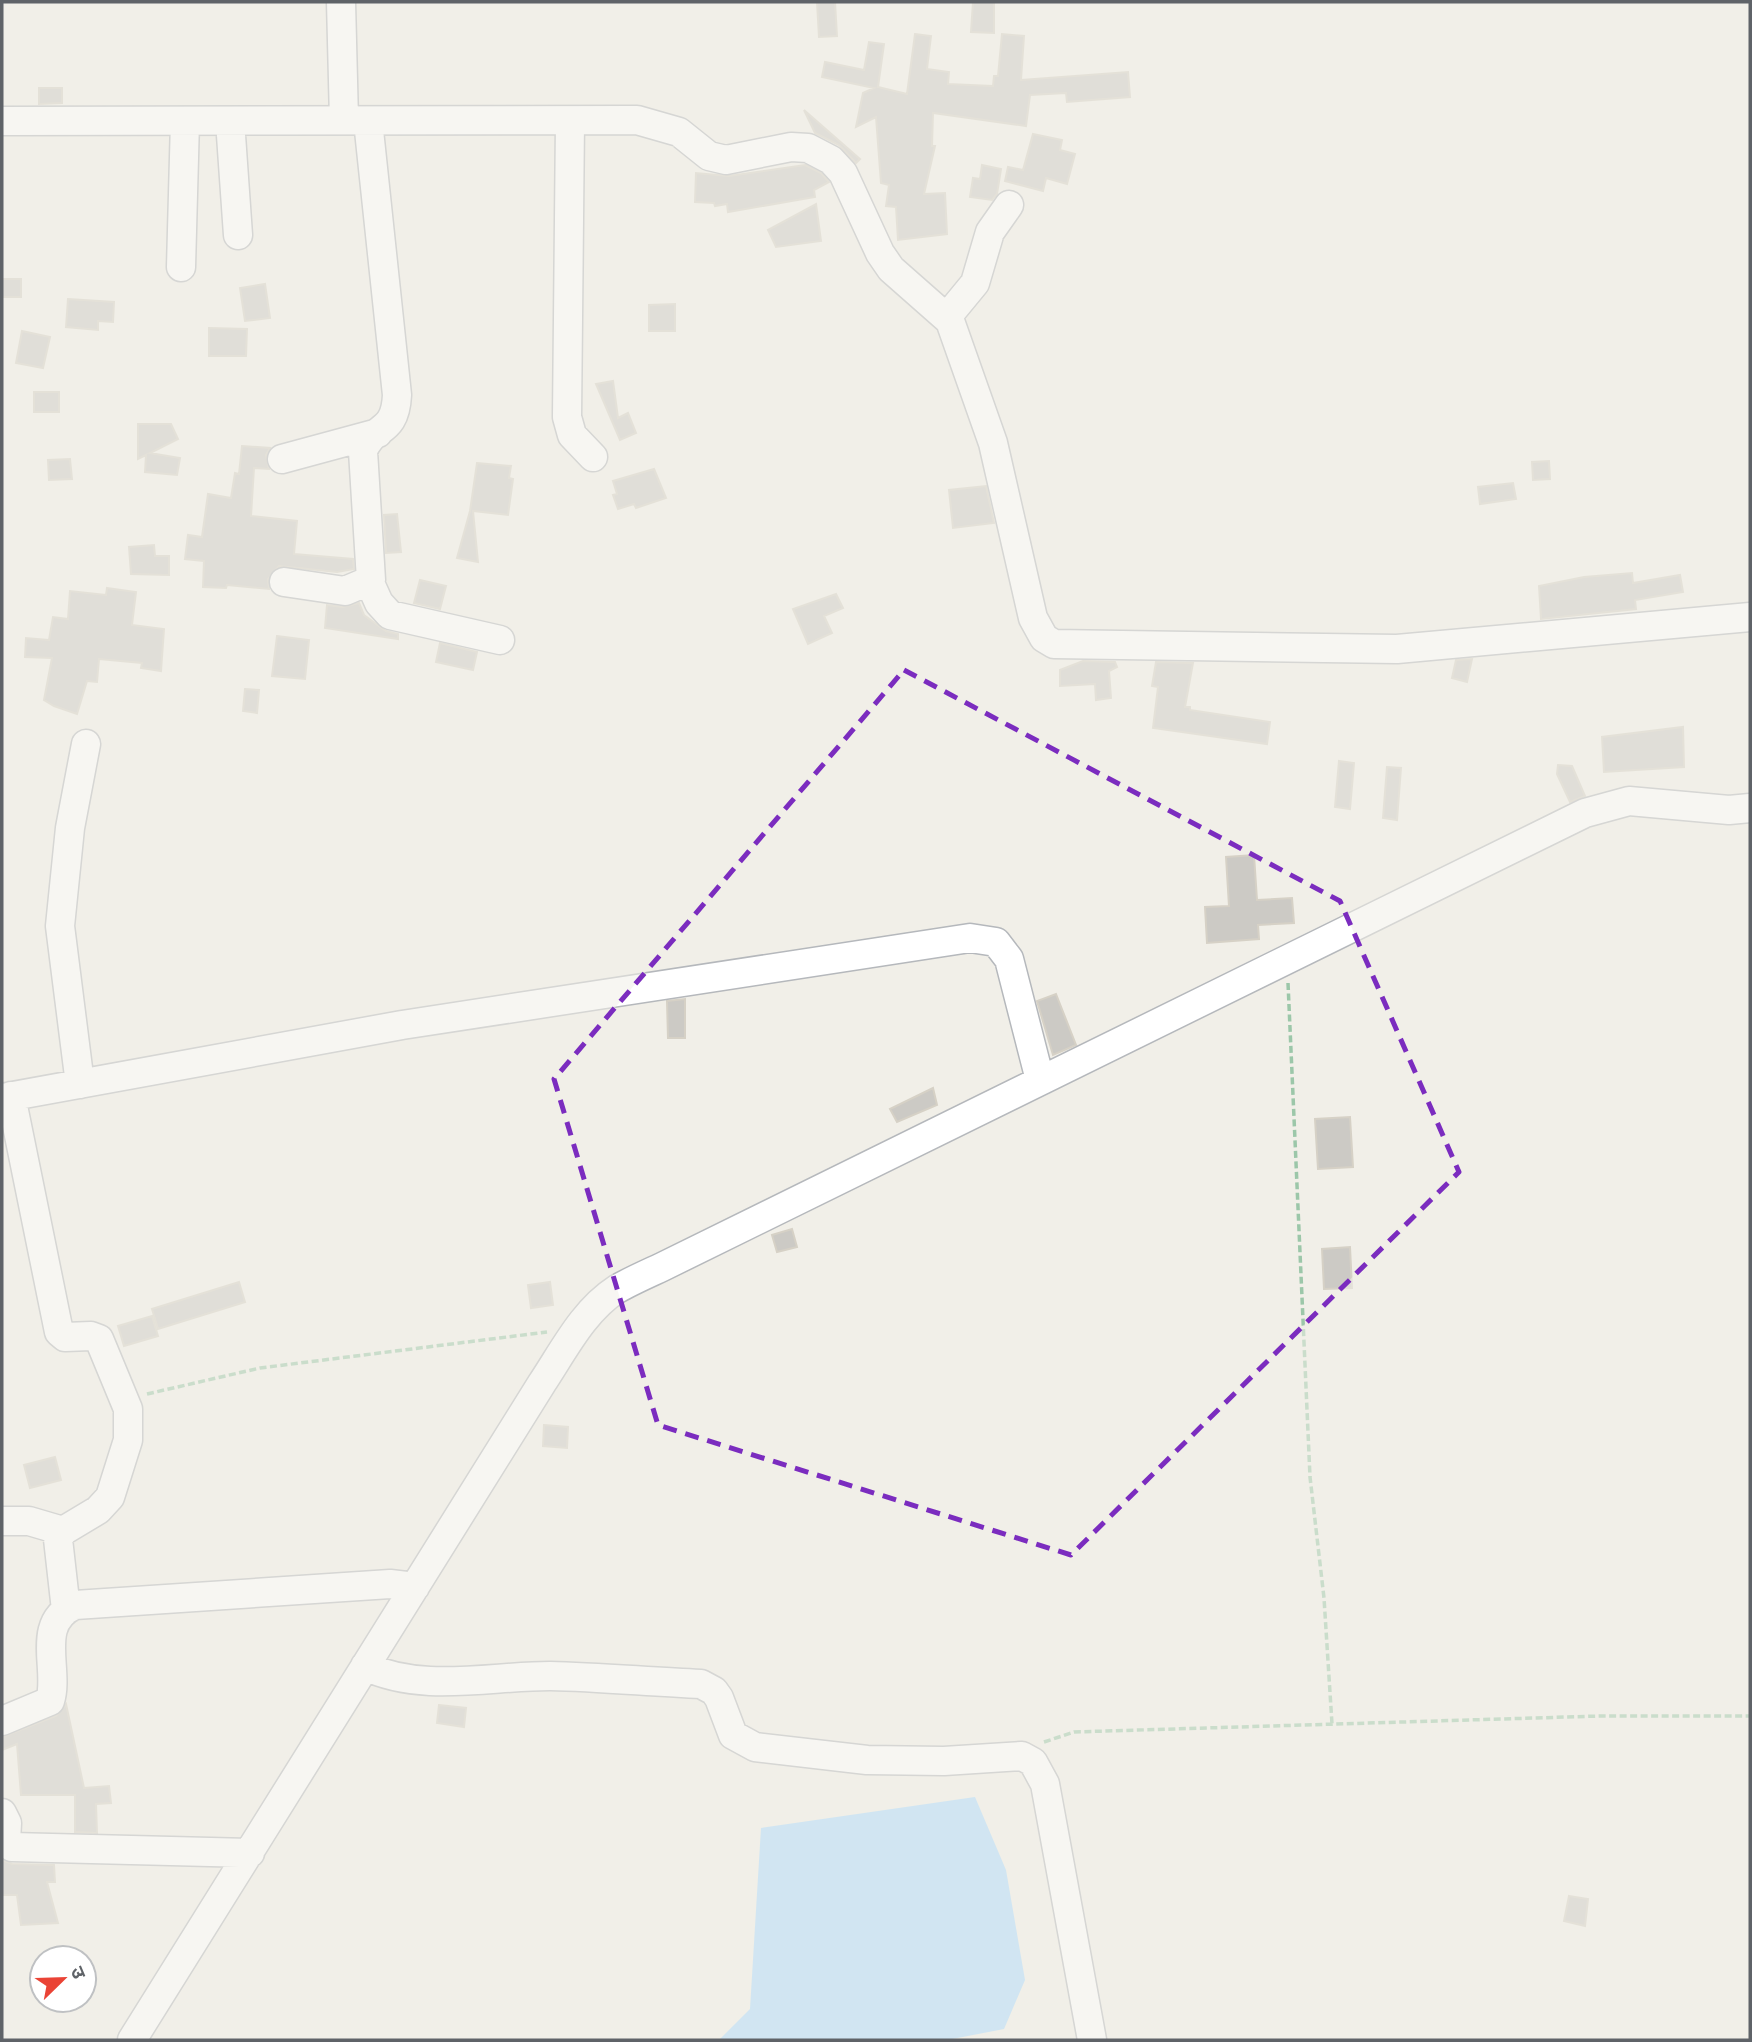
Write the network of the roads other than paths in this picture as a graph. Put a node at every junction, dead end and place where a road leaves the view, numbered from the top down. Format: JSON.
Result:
{"nodes":[{"id":1,"x":341,"y":2,"type":"edge"},
{"id":2,"x":2,"y":121,"type":"edge"},
{"id":3,"x":185,"y":121,"type":"junction"},
{"id":4,"x":230,"y":121,"type":"junction"},
{"id":5,"x":356,"y":121,"type":"junction"},
{"id":6,"x":570,"y":121,"type":"junction"},
{"id":7,"x":1009,"y":205,"type":"dead end"},
{"id":8,"x":238,"y":235,"type":"dead end"},
{"id":9,"x":181,"y":267,"type":"dead end"},
{"id":10,"x":947,"y":317,"type":"junction"},
{"id":11,"x":379,"y":433,"type":"junction"},
{"id":12,"x":593,"y":457,"type":"dead end"},
{"id":13,"x":282,"y":458,"type":"dead end"},
{"id":14,"x":284,"y":582,"type":"dead end"},
{"id":15,"x":370,"y":583,"type":"junction"},
{"id":16,"x":1750,"y":617,"type":"edge"},
{"id":17,"x":500,"y":640,"type":"dead end"},
{"id":18,"x":86,"y":744,"type":"dead end"},
{"id":19,"x":1750,"y":808,"type":"edge"},
{"id":20,"x":1040,"y":1080,"type":"junction"},
{"id":21,"x":80,"y":1084,"type":"junction"},
{"id":22,"x":6,"y":1097,"type":"edge"},
{"id":23,"x":2,"y":1521,"type":"edge"},
{"id":24,"x":63,"y":1531,"type":"junction"},
{"id":25,"x":415,"y":1587,"type":"junction"},
{"id":26,"x":66,"y":1610,"type":"junction"},
{"id":27,"x":376,"y":1671,"type":"junction"},
{"id":28,"x":2,"y":1721,"type":"edge"},
{"id":29,"x":2,"y":1813,"type":"edge"},
{"id":30,"x":250,"y":1853,"type":"junction"},
{"id":31,"x":132,"y":2040,"type":"edge"},
{"id":32,"x":1092,"y":2040,"type":"edge"}],
"edges":[{"from":1,"to":5,"type":"street"},
{"from":2,"to":3,"type":"street"},
{"from":3,"to":4,"type":"street"},
{"from":3,"to":9,"type":"street"},
{"from":4,"to":5,"type":"street"},
{"from":4,"to":8,"type":"street"},
{"from":5,"to":6,"type":"street"},
{"from":5,"to":11,"type":"street"},
{"from":6,"to":10,"type":"street"},
{"from":6,"to":12,"type":"street"},
{"from":7,"to":10,"type":"street"},
{"from":10,"to":16,"type":"street"},
{"from":11,"to":13,"type":"street"},
{"from":11,"to":15,"type":"street"},
{"from":14,"to":15,"type":"street"},
{"from":15,"to":17,"type":"street"},
{"from":18,"to":21,"type":"street"},
{"from":19,"to":20,"type":"street"},
{"from":20,"to":21,"type":"street"},
{"from":20,"to":25,"type":"street"},
{"from":21,"to":22,"type":"street"},
{"from":22,"to":24,"type":"street"},
{"from":23,"to":24,"type":"street"},
{"from":24,"to":26,"type":"street"},
{"from":25,"to":26,"type":"street"},
{"from":25,"to":27,"type":"street"},
{"from":26,"to":28,"type":"street"},
{"from":27,"to":30,"type":"street"},
{"from":27,"to":32,"type":"street"},
{"from":29,"to":30,"type":"street"},
{"from":30,"to":31,"type":"street"}]}
